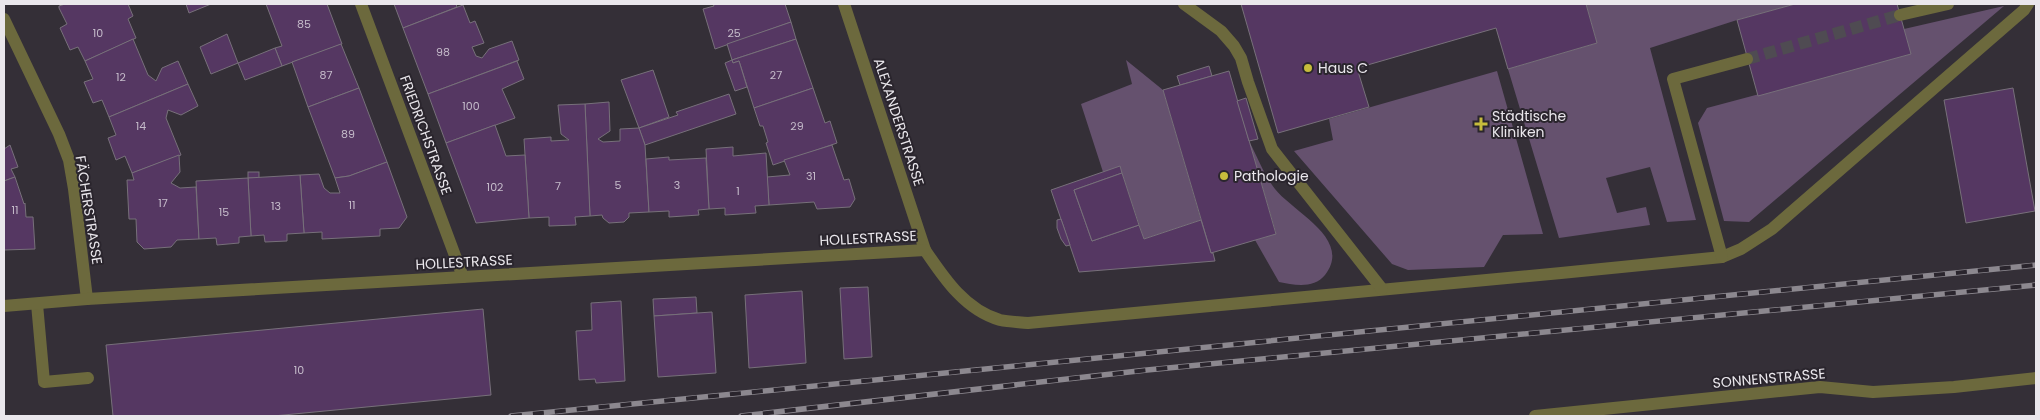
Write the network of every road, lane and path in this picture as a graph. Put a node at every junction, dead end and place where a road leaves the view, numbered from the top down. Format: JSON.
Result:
{"nodes":[{"id":1,"x":361,"y":4,"type":"edge"},
{"id":2,"x":844,"y":4,"type":"edge"},
{"id":3,"x":1184,"y":4,"type":"edge"},
{"id":4,"x":1948,"y":4,"type":"edge"},
{"id":5,"x":2028,"y":4,"type":"edge"},
{"id":6,"x":1900,"y":15,"type":"tunnel mouth"},
{"id":7,"x":4,"y":19,"type":"edge"},
{"id":8,"x":1747,"y":59,"type":"tunnel mouth"},
{"id":9,"x":925,"y":250,"type":"junction"},
{"id":10,"x":1722,"y":257,"type":"junction"},
{"id":11,"x":463,"y":277,"type":"junction"},
{"id":12,"x":1382,"y":289,"type":"junction"},
{"id":13,"x":87,"y":299,"type":"junction"},
{"id":14,"x":37,"y":304,"type":"junction"},
{"id":15,"x":4,"y":306,"type":"edge"},
{"id":16,"x":88,"y":378,"type":"dead end"},
{"id":17,"x":2036,"y":378,"type":"edge"},
{"id":18,"x":1535,"y":416,"type":"edge"}],
"edges":[{"from":1,"to":11,"type":"street","name":"FRIEDRICHSTRASSE"},
{"from":2,"to":9,"type":"street","name":"ALEXANDERSTRASSE"},
{"from":3,"to":12,"type":"street"},
{"from":4,"to":6,"type":"street"},
{"from":5,"to":10,"type":"street","name":"ALEXANDERSTRASSE"},
{"from":7,"to":13,"type":"street","name":"FÄCHERSTRASSE"},
{"from":8,"to":10,"type":"street"},
{"from":9,"to":11,"type":"street","name":"HOLLESTRASSE"},
{"from":9,"to":12,"type":"street","name":"ALEXANDERSTRASSE"},
{"from":10,"to":12,"type":"street","name":"ALEXANDERSTRASSE"},
{"from":11,"to":13,"type":"street","name":"HOLLESTRASSE"},
{"from":13,"to":14,"type":"street","name":"HOLLESTRASSE"},
{"from":14,"to":15,"type":"street","name":"HOLLESTRASSE"},
{"from":14,"to":16,"type":"street"},
{"from":17,"to":18,"type":"street","name":"SONNENSTRASSE"}]}
